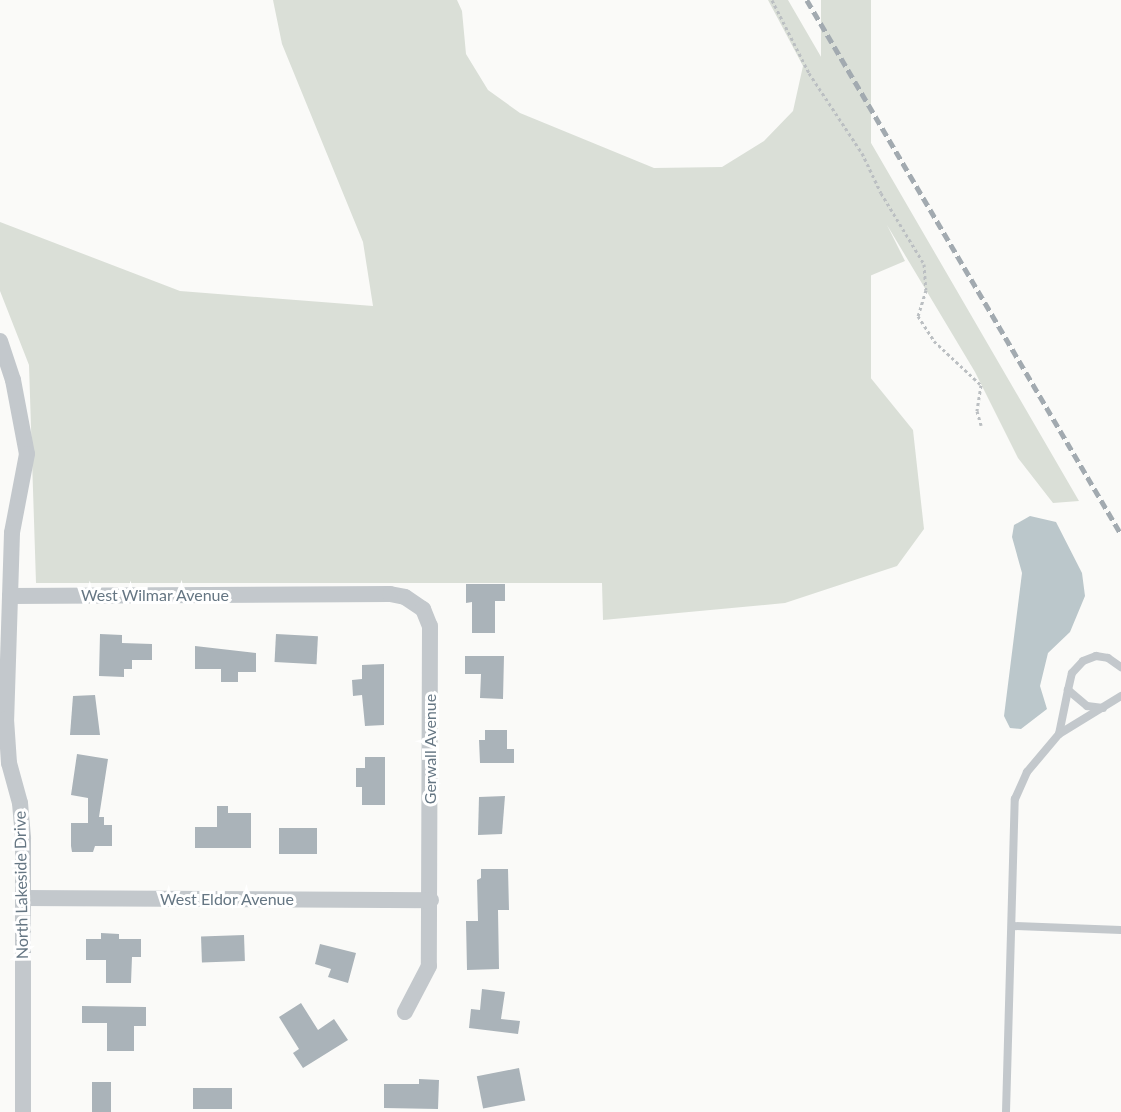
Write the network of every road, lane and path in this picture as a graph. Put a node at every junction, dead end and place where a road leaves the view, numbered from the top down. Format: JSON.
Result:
{"nodes":[{"id":1,"x":772,"y":0,"type":"edge"},
{"id":2,"x":0,"y":341,"type":"edge"},
{"id":3,"x":981,"y":425,"type":"dead end"},
{"id":4,"x":300,"y":595,"type":"joint"},
{"id":5,"x":10,"y":596,"type":"junction"},
{"id":6,"x":1121,"y":667,"type":"edge"},
{"id":7,"x":1068,"y":690,"type":"junction"},
{"id":8,"x":1121,"y":696,"type":"edge"},
{"id":9,"x":1102,"y":708,"type":"junction"},
{"id":10,"x":1059,"y":734,"type":"junction"},
{"id":11,"x":23,"y":898,"type":"junction"},
{"id":12,"x":431,"y":900,"type":"junction"},
{"id":13,"x":1013,"y":926,"type":"junction"},
{"id":14,"x":1121,"y":930,"type":"edge"},
{"id":15,"x":405,"y":1012,"type":"dead end"},
{"id":16,"x":23,"y":1112,"type":"edge"},
{"id":17,"x":1006,"y":1112,"type":"edge"}],
"edges":[{"from":1,"to":3,"type":"path"},
{"from":2,"to":5,"type":"street","name":"North Lakeside Drive"},
{"from":4,"to":5,"type":"street","name":"West Wilmar Avenue"},
{"from":4,"to":12,"type":"street","name":"Gerwall Avenue"},
{"from":5,"to":11,"type":"street","name":"North Lakeside Drive"},
{"from":6,"to":7,"type":"lane"},
{"from":7,"to":9,"type":"lane"},
{"from":7,"to":10,"type":"lane"},
{"from":8,"to":9,"type":"lane"},
{"from":9,"to":10,"type":"lane"},
{"from":10,"to":13,"type":"lane"},
{"from":11,"to":12,"type":"street","name":"West Eldor Avenue"},
{"from":11,"to":16,"type":"street","name":"North Lakeside Drive"},
{"from":12,"to":15,"type":"street","name":"Gerwall Avenue"},
{"from":13,"to":14,"type":"lane"},
{"from":13,"to":17,"type":"lane"}]}
